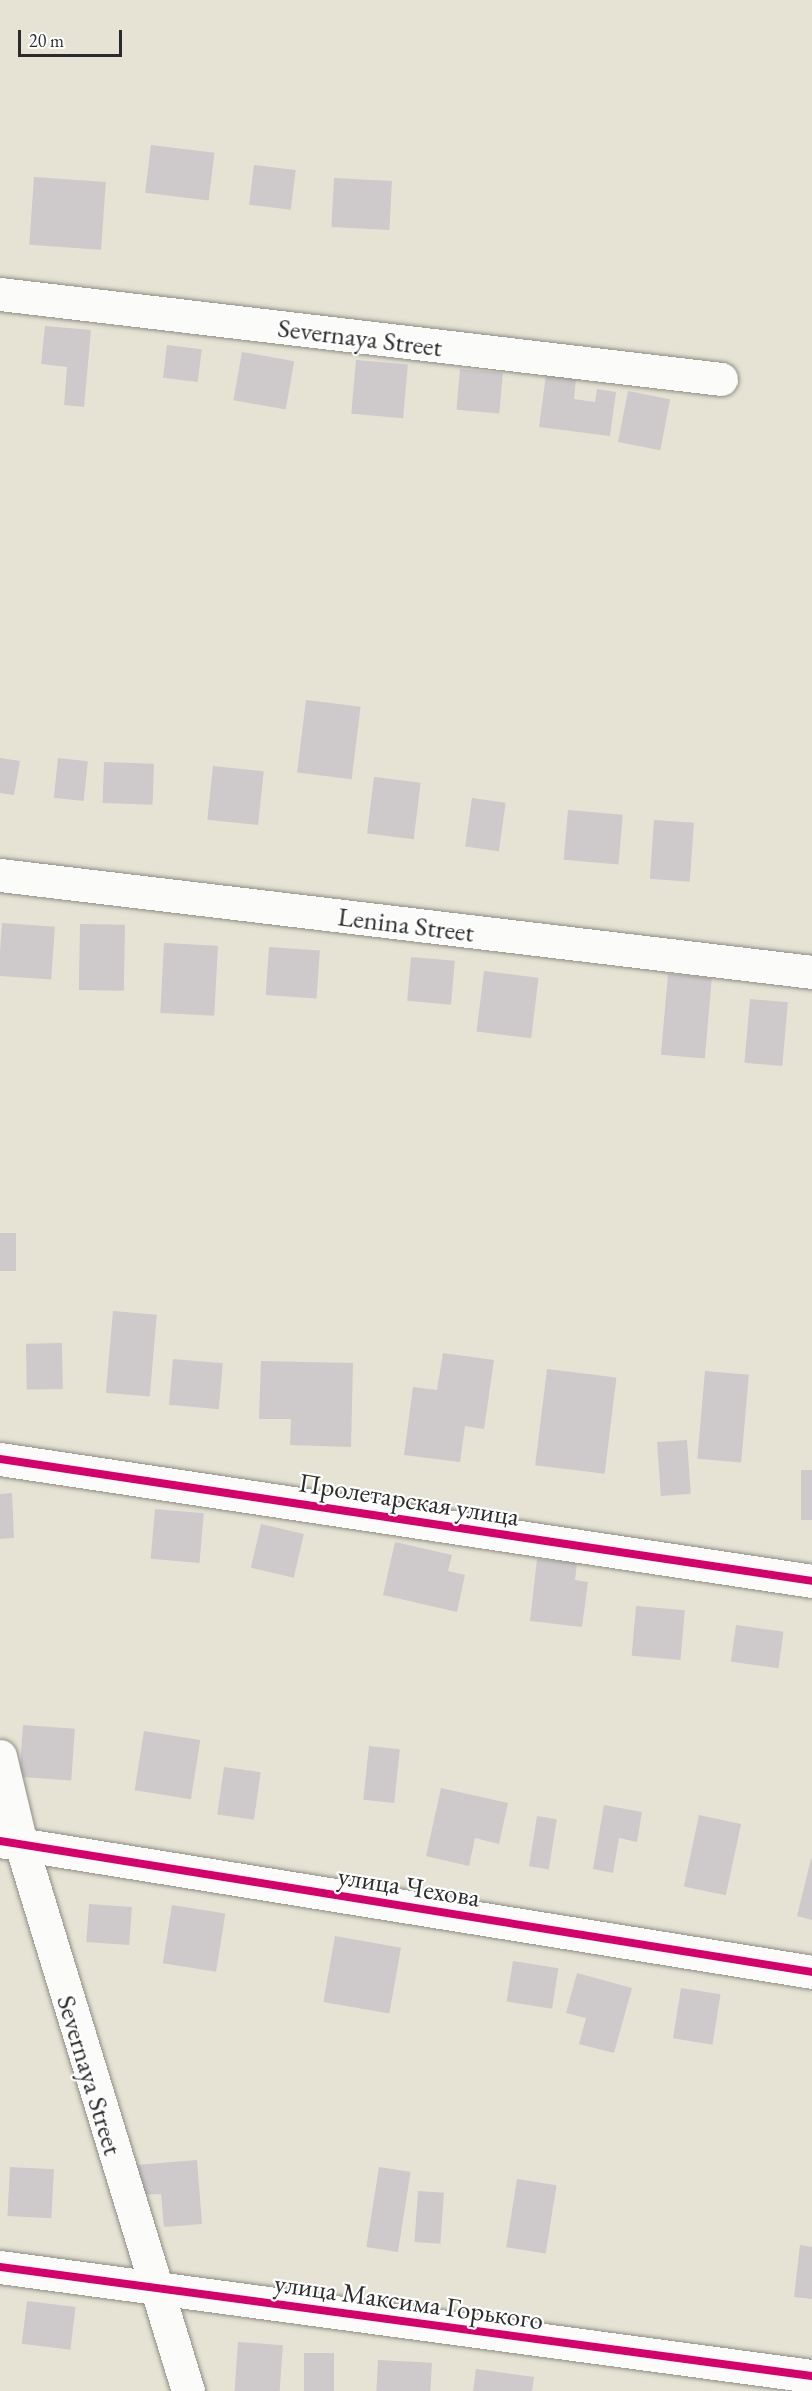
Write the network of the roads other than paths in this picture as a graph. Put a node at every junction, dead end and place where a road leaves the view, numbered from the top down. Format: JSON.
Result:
{"nodes":[{"id":1,"x":0,"y":294,"type":"edge"},
{"id":2,"x":721,"y":379,"type":"dead end"},
{"id":3,"x":0,"y":875,"type":"edge"},
{"id":4,"x":812,"y":972,"type":"edge"},
{"id":5,"x":0,"y":1459,"type":"edge"},
{"id":6,"x":812,"y":1581,"type":"edge"},
{"id":7,"x":0,"y":1756,"type":"edge"},
{"id":8,"x":10,"y":1843,"type":"edge"},
{"id":9,"x":812,"y":1972,"type":"edge"},
{"id":10,"x":0,"y":2267,"type":"edge"},
{"id":11,"x":154,"y":2288,"type":"junction"},
{"id":12,"x":812,"y":2376,"type":"edge"},
{"id":13,"x":188,"y":2391,"type":"edge"}],
"edges":[{"from":1,"to":2,"type":"street","name":"Severnaya Street"},
{"from":3,"to":4,"type":"street","name":"Lenina Street"},
{"from":5,"to":6,"type":"street","name":"Пролетарская улица"},
{"from":7,"to":8,"type":"street","name":"Severnaya Street"},
{"from":8,"to":9,"type":"street","name":"улица Чехова"},
{"from":8,"to":11,"type":"street","name":"Severnaya Street"},
{"from":10,"to":11,"type":"street","name":"улица Максима Горького"},
{"from":11,"to":12,"type":"street","name":"улица Максима Горького"},
{"from":11,"to":13,"type":"street","name":"Severnaya Street"}]}
